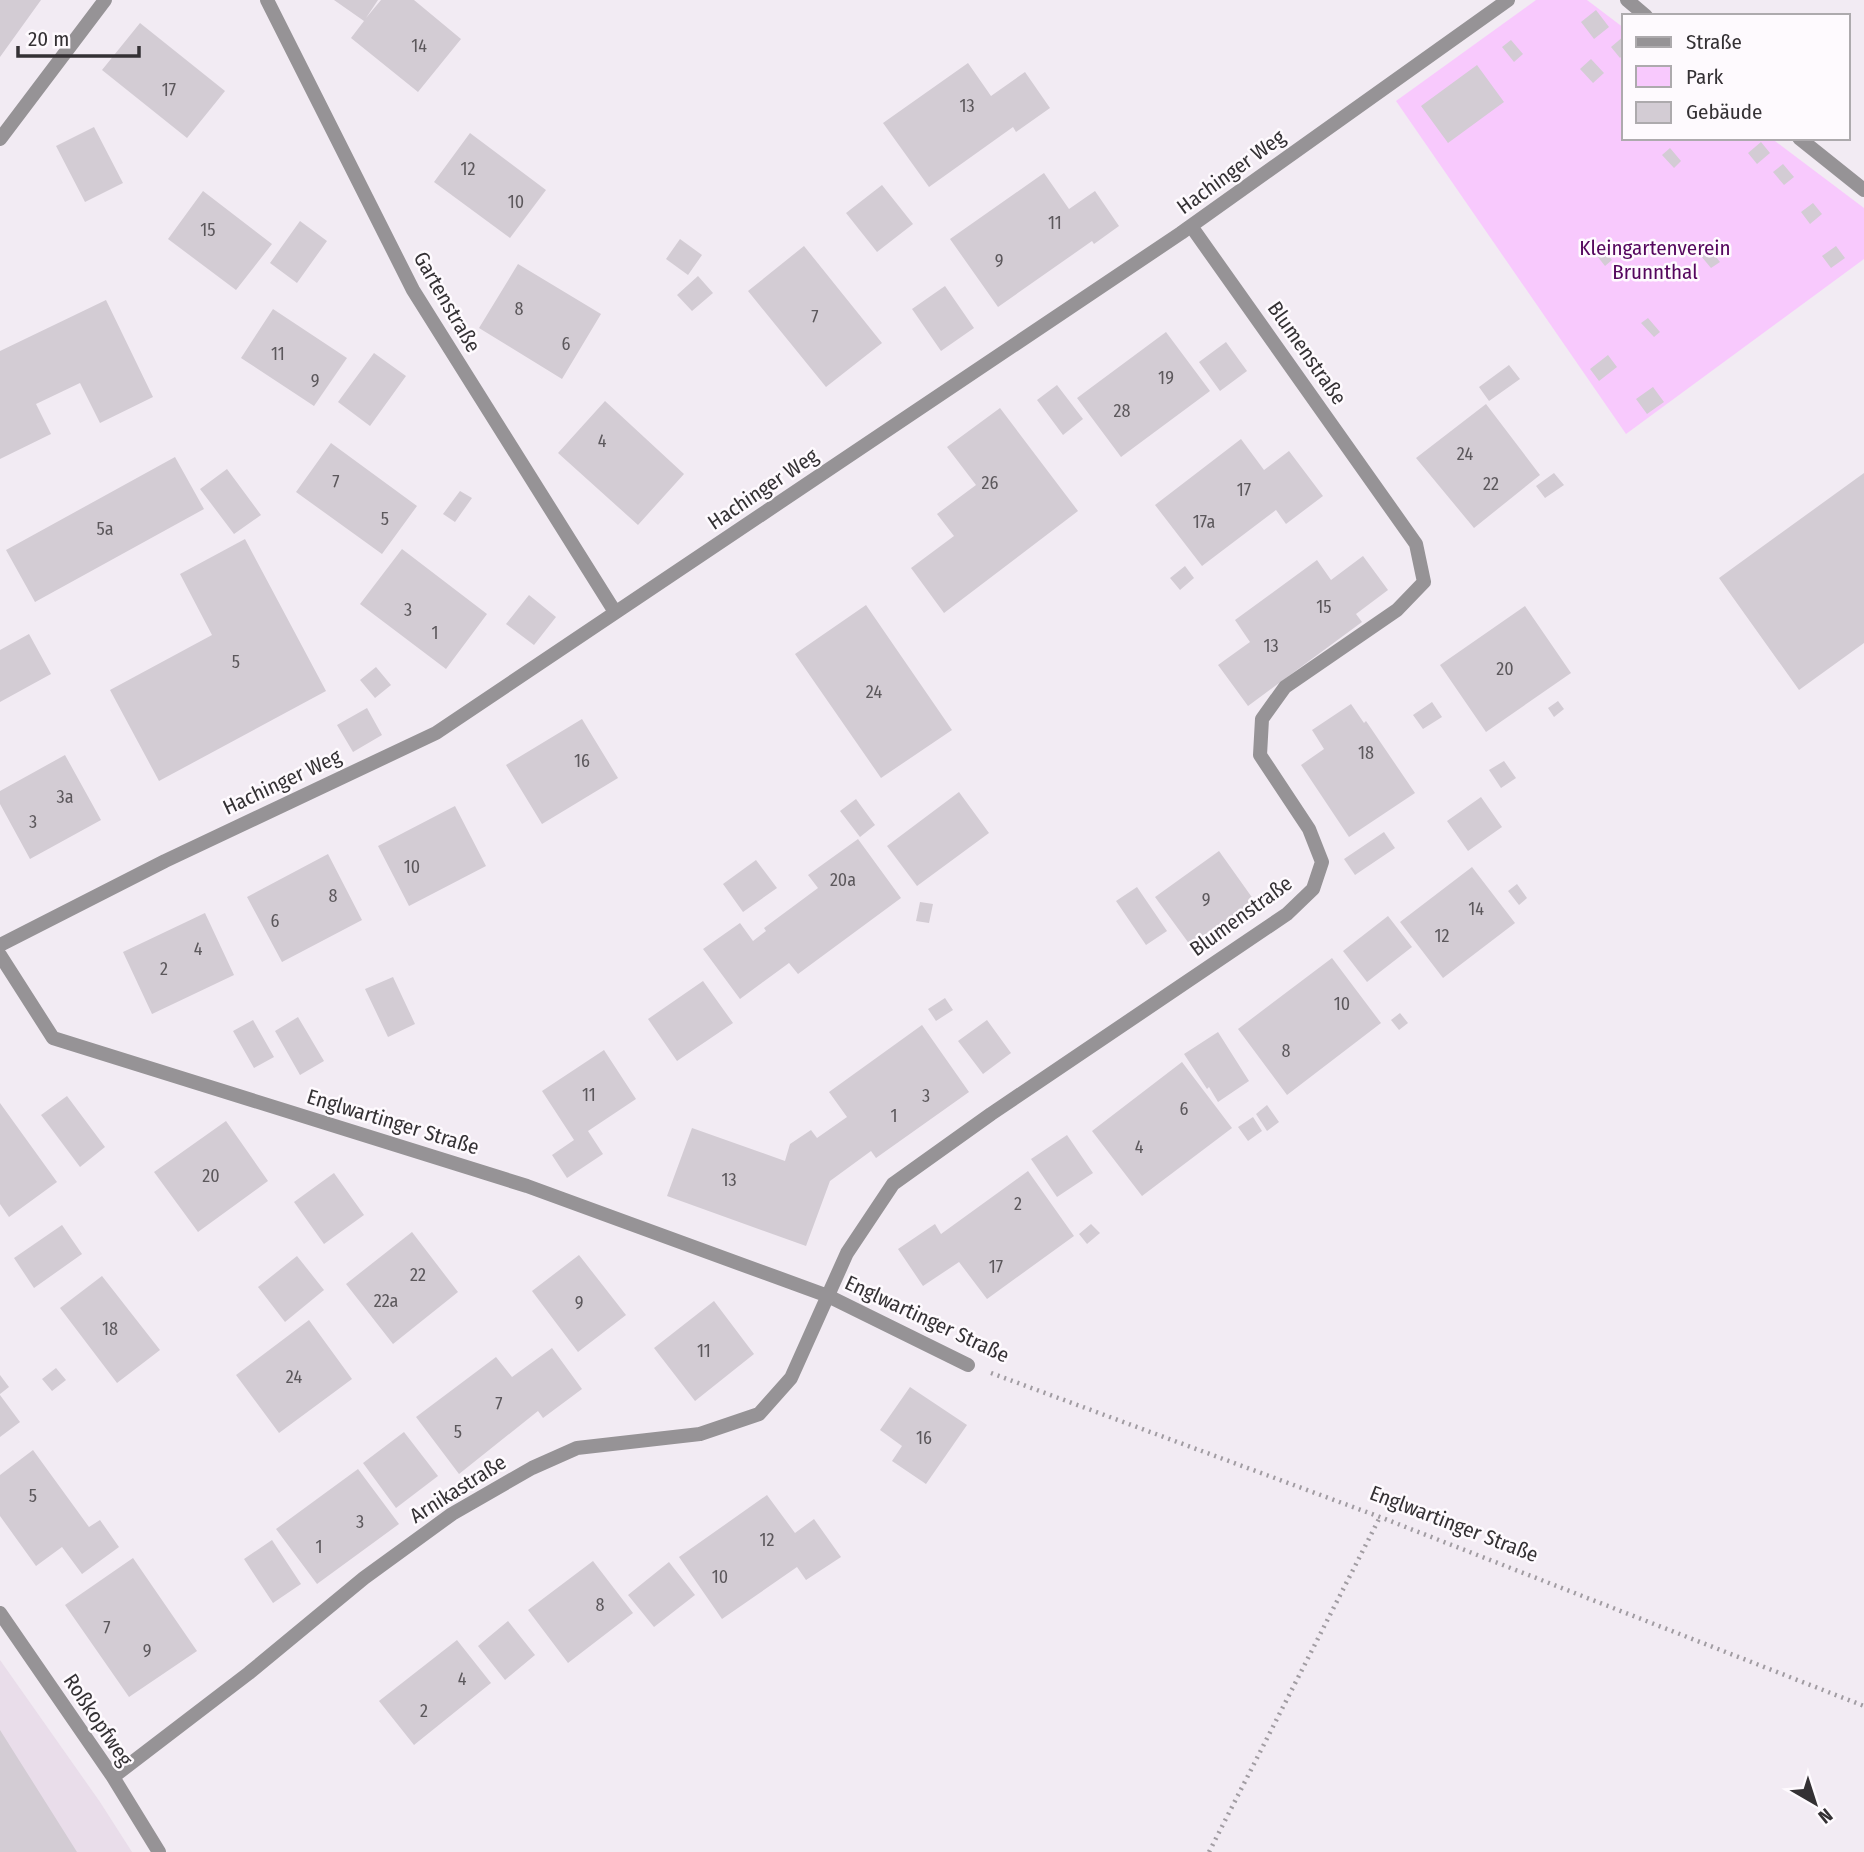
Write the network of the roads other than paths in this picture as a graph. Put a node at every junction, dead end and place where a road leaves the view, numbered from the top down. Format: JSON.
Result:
{"nodes":[{"id":1,"x":105,"y":0,"type":"edge"},
{"id":2,"x":267,"y":0,"type":"edge"},
{"id":3,"x":1508,"y":0,"type":"edge"},
{"id":4,"x":1627,"y":0,"type":"edge"},
{"id":5,"x":1644,"y":14,"type":"edge"},
{"id":6,"x":0,"y":139,"type":"edge"},
{"id":7,"x":1802,"y":140,"type":"edge"},
{"id":8,"x":1864,"y":190,"type":"edge"},
{"id":9,"x":1191,"y":226,"type":"junction"},
{"id":10,"x":614,"y":612,"type":"junction"},
{"id":11,"x":0,"y":944,"type":"edge"},
{"id":12,"x":0,"y":955,"type":"edge"},
{"id":13,"x":828,"y":1296,"type":"junction"},
{"id":14,"x":968,"y":1365,"type":"road end"},
{"id":15,"x":0,"y":1613,"type":"edge"},
{"id":16,"x":113,"y":1777,"type":"junction"},
{"id":17,"x":159,"y":1852,"type":"edge"}],
"edges":[{"from":1,"to":6,"type":"street"},
{"from":2,"to":10,"type":"street","name":"Gartenstraße"},
{"from":3,"to":9,"type":"street","name":"Hachinger Weg"},
{"from":4,"to":5,"type":"street"},
{"from":7,"to":8,"type":"street"},
{"from":9,"to":10,"type":"street","name":"Hachinger Weg"},
{"from":9,"to":13,"type":"street","name":"Blumenstraße"},
{"from":10,"to":11,"type":"street","name":"Hachinger Weg"},
{"from":12,"to":13,"type":"street","name":"Englwartinger Straße"},
{"from":13,"to":14,"type":"street","name":"Englwartinger Straße"},
{"from":13,"to":16,"type":"street","name":"Arnikastraße"},
{"from":15,"to":16,"type":"street","name":"Roßkopfweg"},
{"from":16,"to":17,"type":"street","name":"Roßkopfweg"}]}
